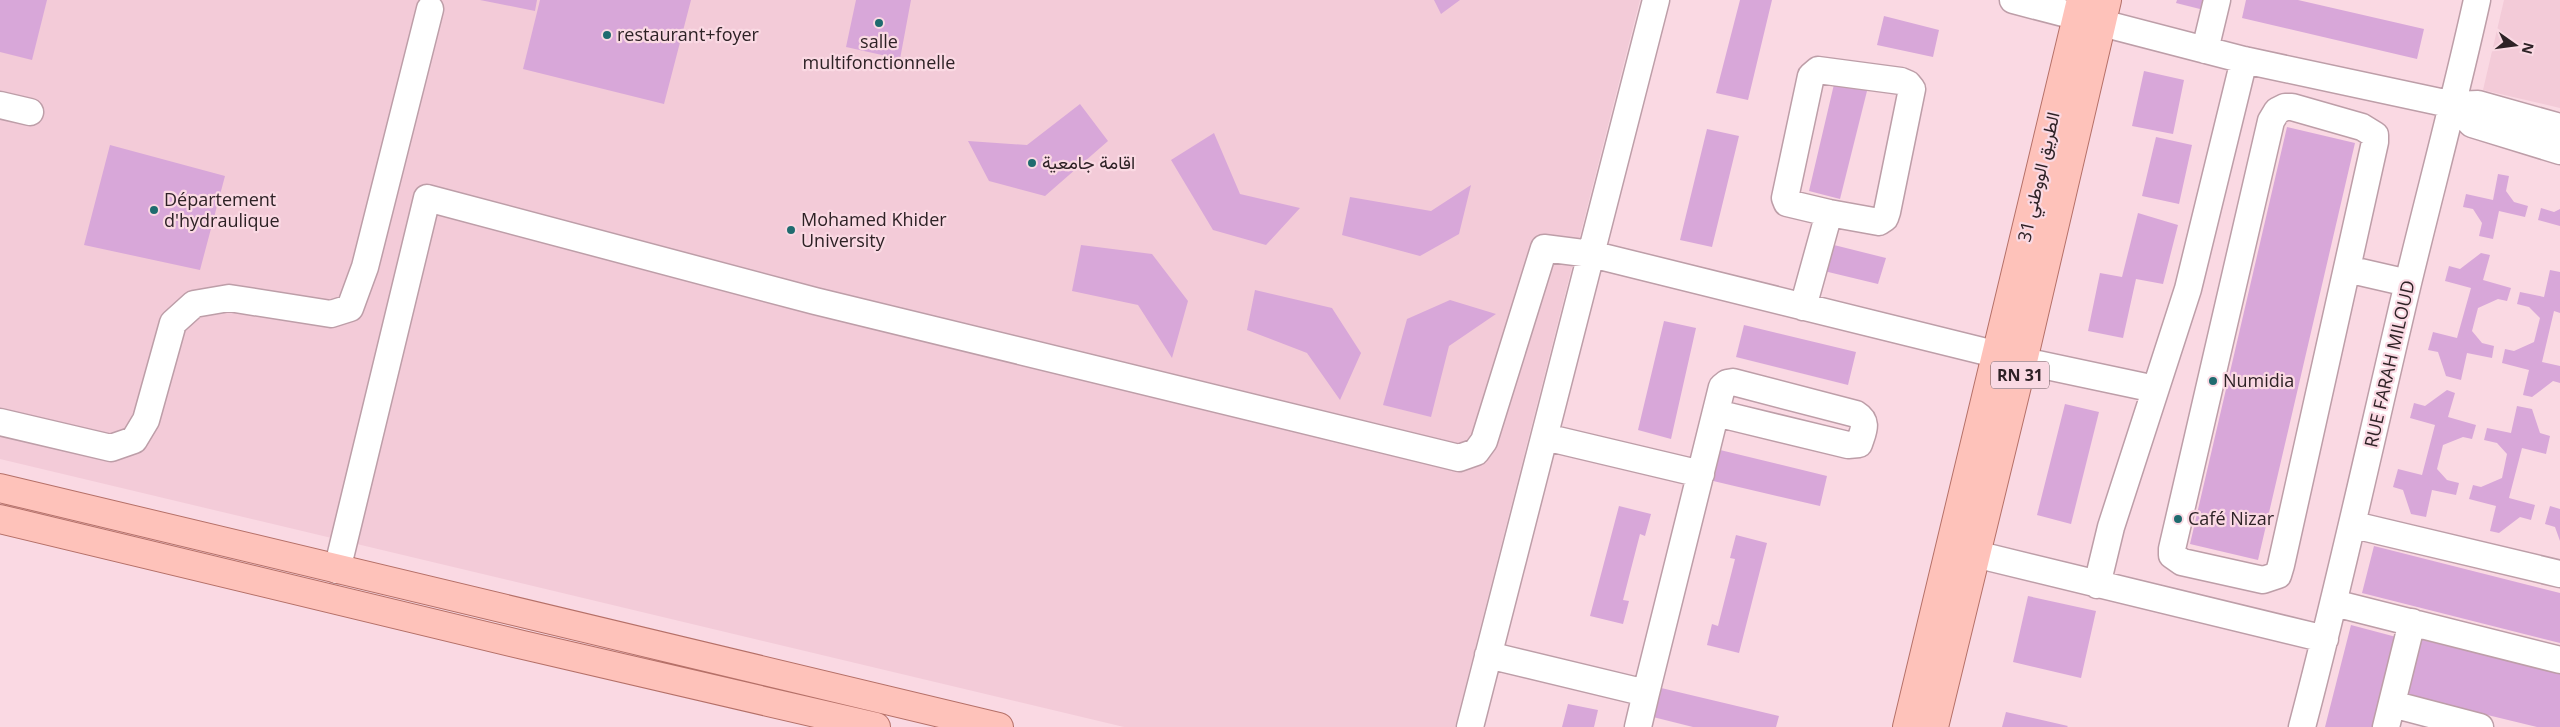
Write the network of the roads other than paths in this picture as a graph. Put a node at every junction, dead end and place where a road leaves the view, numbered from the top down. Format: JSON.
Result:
{"nodes":[{"id":1,"x":1656,"y":0,"type":"edge"},
{"id":2,"x":2013,"y":0,"type":"edge"},
{"id":3,"x":2217,"y":0,"type":"edge"},
{"id":4,"x":2477,"y":0,"type":"edge"},
{"id":5,"x":430,"y":9,"type":"dead end"},
{"id":6,"x":2092,"y":10,"type":"edge"},
{"id":7,"x":2205,"y":50,"type":"junction"},
{"id":8,"x":2244,"y":60,"type":"junction"},
{"id":9,"x":0,"y":105,"type":"edge"},
{"id":10,"x":2454,"y":105,"type":"junction"},
{"id":11,"x":30,"y":112,"type":"dead end"},
{"id":12,"x":2560,"y":127,"type":"edge"},
{"id":13,"x":2560,"y":151,"type":"edge"},
{"id":14,"x":1829,"y":213,"type":"junction"},
{"id":15,"x":1591,"y":254,"type":"junction"},
{"id":16,"x":2347,"y":269,"type":"junction"},
{"id":17,"x":2408,"y":283,"type":"junction"},
{"id":18,"x":1803,"y":307,"type":"junction"},
{"id":19,"x":1997,"y":355,"type":"junction"},
{"id":20,"x":2023,"y":361,"type":"junction"},
{"id":21,"x":2155,"y":389,"type":"junction"},
{"id":22,"x":1716,"y":413,"type":"junction"},
{"id":23,"x":0,"y":422,"type":"edge"},
{"id":24,"x":1545,"y":437,"type":"junction"},
{"id":25,"x":1701,"y":474,"type":"junction"},
{"id":26,"x":0,"y":488,"type":"edge"},
{"id":27,"x":0,"y":519,"type":"edge"},
{"id":28,"x":2354,"y":525,"type":"junction"},
{"id":29,"x":1975,"y":554,"type":"junction"},
{"id":30,"x":337,"y":570,"type":"junction"},
{"id":31,"x":2560,"y":574,"type":"edge"},
{"id":32,"x":2097,"y":585,"type":"junction"},
{"id":33,"x":2334,"y":603,"type":"junction"},
{"id":34,"x":2412,"y":622,"type":"junction"},
{"id":35,"x":2325,"y":639,"type":"junction"},
{"id":36,"x":1488,"y":655,"type":"junction"},
{"id":37,"x":2560,"y":660,"type":"edge"},
{"id":38,"x":1646,"y":694,"type":"junction"},
{"id":39,"x":2389,"y":716,"type":"edge"},
{"id":40,"x":2450,"y":723,"type":"edge"},
{"id":41,"x":876,"y":727,"type":"edge"},
{"id":42,"x":999,"y":727,"type":"edge"},
{"id":43,"x":1470,"y":727,"type":"edge"},
{"id":44,"x":1638,"y":727,"type":"edge"},
{"id":45,"x":1907,"y":727,"type":"edge"},
{"id":46,"x":1934,"y":727,"type":"edge"},
{"id":47,"x":2302,"y":727,"type":"edge"},
{"id":48,"x":2480,"y":727,"type":"edge"}],
"edges":[{"from":1,"to":15,"type":"street"},
{"from":2,"to":6,"type":"street"},
{"from":3,"to":7,"type":"street"},
{"from":4,"to":10,"type":"street","name":"RUE FARAH MILOUD"},
{"from":5,"to":23,"type":"street"},
{"from":6,"to":7,"type":"street"},
{"from":6,"to":19,"type":"main road","name":"الطريق الووطني 31"},
{"from":6,"to":20,"type":"main road","number":"RN 31"},
{"from":7,"to":8,"type":"street"},
{"from":8,"to":10,"type":"street"},
{"from":8,"to":21,"type":"street"},
{"from":9,"to":11,"type":"street"},
{"from":10,"to":12,"type":"street"},
{"from":10,"to":13,"type":"street"},
{"from":10,"to":17,"type":"street","name":"RUE FARAH MILOUD"},
{"from":14,"to":14,"type":"street"},
{"from":14,"to":18,"type":"street"},
{"from":15,"to":18,"type":"street"},
{"from":15,"to":24,"type":"street"},
{"from":15,"to":30,"type":"street"},
{"from":16,"to":16,"type":"street"},
{"from":16,"to":17,"type":"street"},
{"from":17,"to":28,"type":"street","name":"RUE FARAH MILOUD"},
{"from":18,"to":19,"type":"street"},
{"from":19,"to":20,"type":"street"},
{"from":19,"to":45,"type":"main road","name":"الطريق الووطني 31"},
{"from":20,"to":21,"type":"street"},
{"from":20,"to":29,"type":"main road","number":"RN 31"},
{"from":21,"to":32,"type":"street"},
{"from":22,"to":22,"type":"street"},
{"from":22,"to":25,"type":"street"},
{"from":24,"to":25,"type":"street"},
{"from":24,"to":36,"type":"street"},
{"from":25,"to":38,"type":"street"},
{"from":26,"to":30,"type":"main road"},
{"from":27,"to":41,"type":"main road"},
{"from":28,"to":31,"type":"street"},
{"from":28,"to":33,"type":"street","name":"RUE FARAH MILOUD"},
{"from":29,"to":32,"type":"street"},
{"from":29,"to":46,"type":"main road","number":"RN 31"},
{"from":30,"to":42,"type":"main road"},
{"from":32,"to":35,"type":"street"},
{"from":33,"to":34,"type":"street"},
{"from":33,"to":35,"type":"street","name":"RUE FARAH MILOUD"},
{"from":34,"to":37,"type":"street"},
{"from":34,"to":39,"type":"street"},
{"from":35,"to":47,"type":"street","name":"RUE FARAH MILOUD"},
{"from":36,"to":38,"type":"street"},
{"from":36,"to":43,"type":"street"},
{"from":38,"to":44,"type":"street"},
{"from":39,"to":40,"type":"street"},
{"from":40,"to":48,"type":"street"}]}
